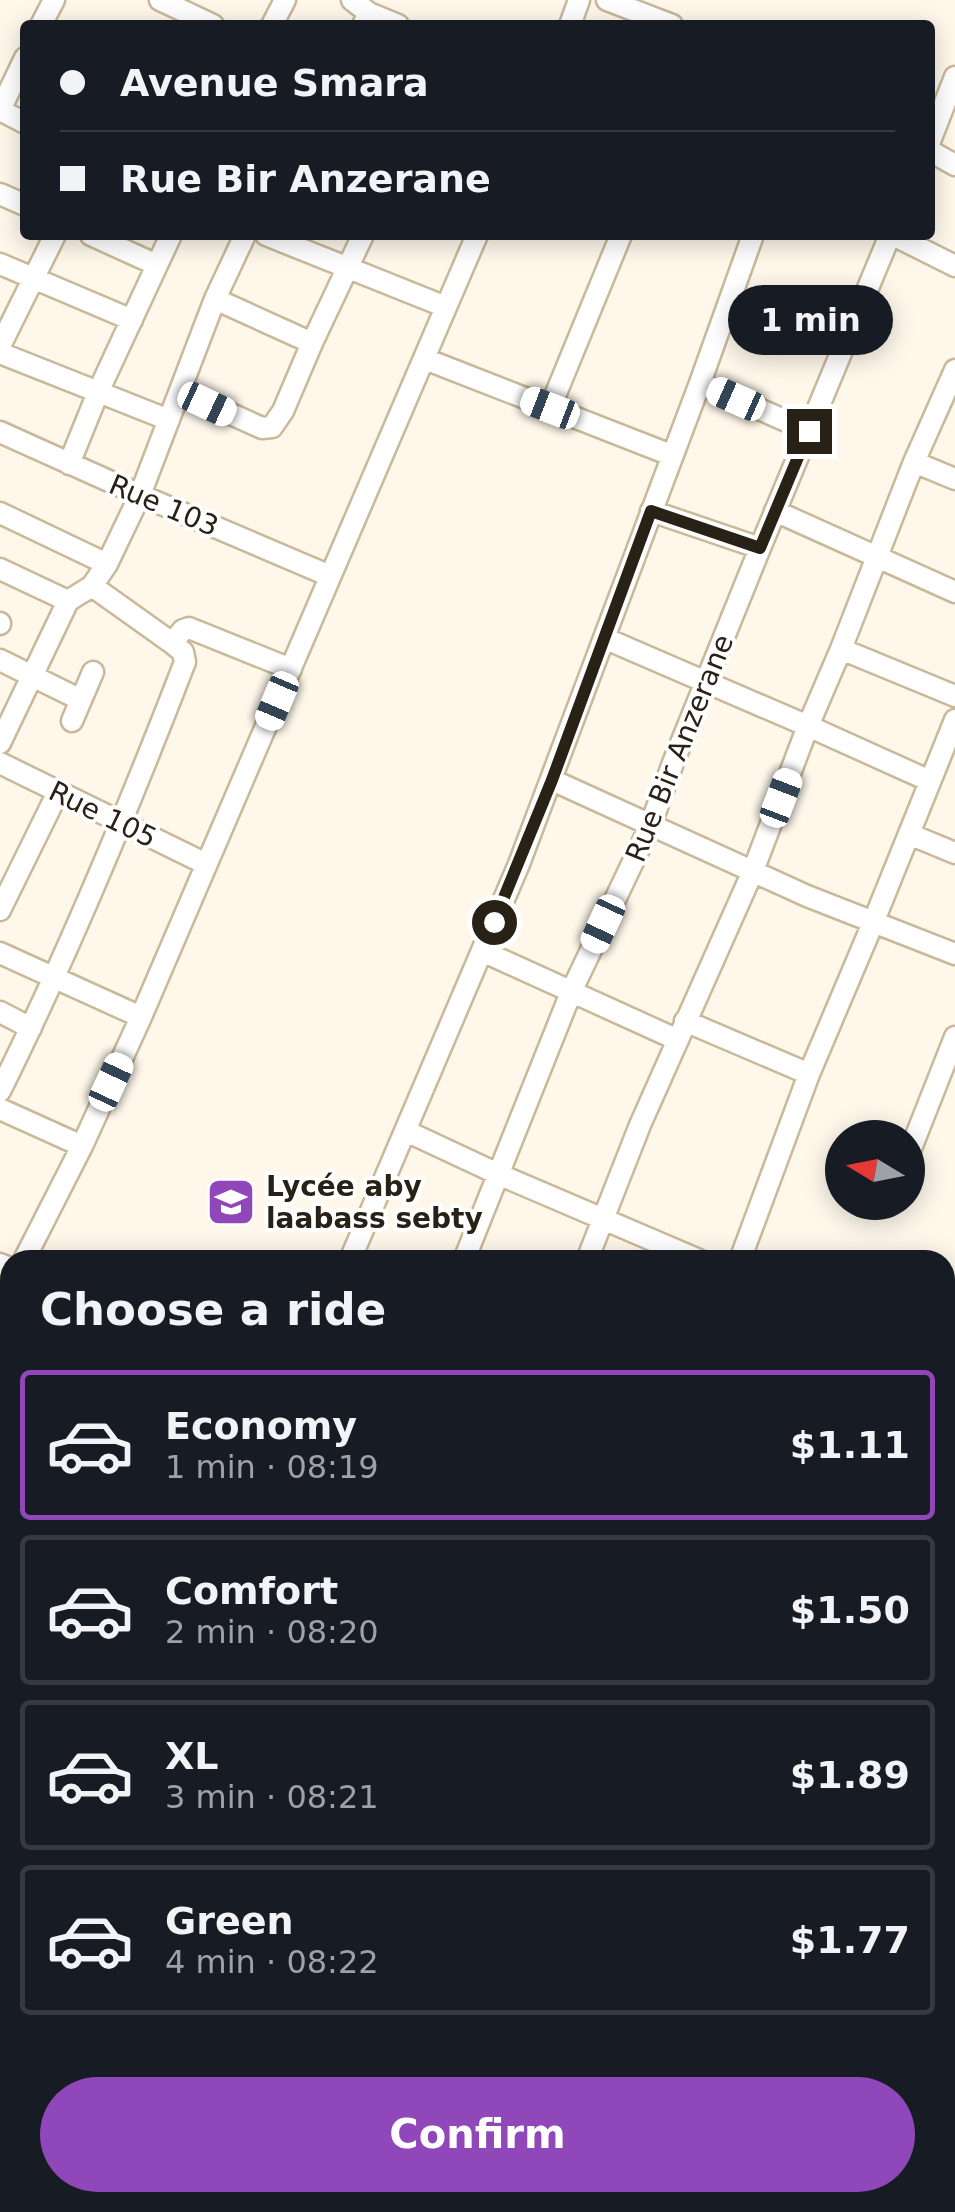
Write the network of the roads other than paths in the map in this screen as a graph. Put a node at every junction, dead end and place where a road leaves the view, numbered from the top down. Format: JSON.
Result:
{"nodes":[{"id":1,"x":160,"y":0,"type":"edge"},
{"id":2,"x":607,"y":0,"type":"edge"},
{"id":3,"x":197,"y":20,"type":"edge"},
{"id":4,"x":659,"y":20,"type":"edge"},
{"id":5,"x":20,"y":68,"type":"edge"},
{"id":6,"x":955,"y":77,"type":"edge"},
{"id":7,"x":20,"y":121,"type":"edge"},
{"id":8,"x":935,"y":128,"type":"edge"},
{"id":9,"x":53,"y":240,"type":"edge"},
{"id":10,"x":102,"y":240,"type":"edge"},
{"id":11,"x":168,"y":240,"type":"edge"},
{"id":12,"x":243,"y":240,"type":"edge"},
{"id":13,"x":278,"y":240,"type":"edge"},
{"id":14,"x":360,"y":240,"type":"edge"},
{"id":15,"x":475,"y":240,"type":"edge"},
{"id":16,"x":620,"y":240,"type":"edge"},
{"id":17,"x":751,"y":240,"type":"edge"},
{"id":18,"x":890,"y":240,"type":"edge"},
{"id":19,"x":902,"y":240,"type":"edge"},
{"id":20,"x":0,"y":264,"type":"edge"},
{"id":21,"x":157,"y":265,"type":"junction"},
{"id":22,"x":955,"y":266,"type":"edge"},
{"id":23,"x":346,"y":267,"type":"junction"},
{"id":24,"x":33,"y":280,"type":"junction"},
{"id":25,"x":215,"y":299,"type":"junction"},
{"id":26,"x":446,"y":308,"type":"junction"},
{"id":27,"x":132,"y":320,"type":"junction"},
{"id":28,"x":312,"y":343,"type":"junction"},
{"id":29,"x":0,"y":350,"type":"edge"},
{"id":30,"x":425,"y":359,"type":"junction"},
{"id":31,"x":954,"y":374,"type":"edge"},
{"id":32,"x":700,"y":383,"type":"junction"},
{"id":33,"x":99,"y":390,"type":"junction"},
{"id":34,"x":180,"y":391,"type":"junction"},
{"id":35,"x":550,"y":408,"type":"junction"},
{"id":36,"x":169,"y":420,"type":"junction"},
{"id":37,"x":809,"y":431,"type":"junction"},
{"id":38,"x":0,"y":432,"type":"edge"},
{"id":39,"x":671,"y":456,"type":"junction"},
{"id":40,"x":914,"y":462,"type":"junction"},
{"id":41,"x":70,"y":464,"type":"junction"},
{"id":42,"x":955,"y":479,"type":"edge"},
{"id":43,"x":140,"y":495,"type":"junction"},
{"id":44,"x":651,"y":511,"type":"junction"},
{"id":45,"x":776,"y":511,"type":"junction"},
{"id":46,"x":0,"y":513,"type":"edge"},
{"id":47,"x":760,"y":548,"type":"junction"},
{"id":48,"x":876,"y":557,"type":"junction"},
{"id":49,"x":107,"y":564,"type":"junction"},
{"id":50,"x":0,"y":569,"type":"edge"},
{"id":51,"x":330,"y":576,"type":"junction"},
{"id":52,"x":92,"y":586,"type":"junction"},
{"id":53,"x":955,"y":592,"type":"edge"},
{"id":54,"x":68,"y":602,"type":"junction"},
{"id":55,"x":604,"y":638,"type":"junction"},
{"id":56,"x":172,"y":643,"type":"junction"},
{"id":57,"x":841,"y":649,"type":"junction"},
{"id":58,"x":0,"y":660,"type":"edge"},
{"id":59,"x":291,"y":668,"type":"junction"},
{"id":60,"x":93,"y":672,"type":"dead end"},
{"id":61,"x":33,"y":674,"type":"junction"},
{"id":62,"x":706,"y":681,"type":"junction"},
{"id":63,"x":955,"y":696,"type":"edge"},
{"id":64,"x":82,"y":700,"type":"junction"},
{"id":65,"x":955,"y":720,"type":"edge"},
{"id":66,"x":72,"y":721,"type":"dead end"},
{"id":67,"x":808,"y":726,"type":"junction"},
{"id":68,"x":0,"y":744,"type":"edge"},
{"id":69,"x":948,"y":756,"type":"edge"},
{"id":70,"x":0,"y":764,"type":"edge"},
{"id":71,"x":552,"y":780,"type":"junction"},
{"id":72,"x":930,"y":781,"type":"junction"},
{"id":73,"x":58,"y":792,"type":"junction"},
{"id":74,"x":120,"y":822,"type":"junction"},
{"id":75,"x":651,"y":824,"type":"junction"},
{"id":76,"x":910,"y":834,"type":"junction"},
{"id":77,"x":955,"y":853,"type":"edge"},
{"id":78,"x":206,"y":864,"type":"junction"},
{"id":79,"x":753,"y":872,"type":"junction"},
{"id":80,"x":0,"y":910,"type":"edge"},
{"id":81,"x":873,"y":923,"type":"junction"},
{"id":82,"x":482,"y":951,"type":"junction"},
{"id":83,"x":0,"y":953,"type":"edge"},
{"id":84,"x":955,"y":954,"type":"edge"},
{"id":85,"x":52,"y":978,"type":"junction"},
{"id":86,"x":572,"y":990,"type":"junction"},
{"id":87,"x":0,"y":1012,"type":"edge"},
{"id":88,"x":141,"y":1017,"type":"junction"},
{"id":89,"x":31,"y":1028,"type":"junction"},
{"id":90,"x":682,"y":1031,"type":"junction"},
{"id":91,"x":955,"y":1037,"type":"edge"},
{"id":92,"x":809,"y":1074,"type":"junction"},
{"id":93,"x":0,"y":1091,"type":"edge"},
{"id":94,"x":0,"y":1109,"type":"edge"},
{"id":95,"x":922,"y":1120,"type":"edge"},
{"id":96,"x":406,"y":1132,"type":"junction"},
{"id":97,"x":82,"y":1146,"type":"junction"},
{"id":98,"x":498,"y":1174,"type":"junction"},
{"id":99,"x":603,"y":1218,"type":"junction"},
{"id":100,"x":29,"y":1250,"type":"edge"},
{"id":101,"x":354,"y":1250,"type":"edge"},
{"id":102,"x":468,"y":1250,"type":"edge"},
{"id":103,"x":591,"y":1250,"type":"edge"},
{"id":104,"x":676,"y":1250,"type":"edge"},
{"id":105,"x":744,"y":1250,"type":"edge"}],
"edges":[{"from":1,"to":3,"type":"street"},
{"from":2,"to":4,"type":"street"},
{"from":5,"to":7,"type":"street"},
{"from":6,"to":8,"type":"street"},
{"from":9,"to":24,"type":"street"},
{"from":10,"to":21,"type":"street"},
{"from":11,"to":21,"type":"street"},
{"from":12,"to":25,"type":"street"},
{"from":13,"to":23,"type":"street"},
{"from":14,"to":23,"type":"street"},
{"from":15,"to":26,"type":"street"},
{"from":16,"to":35,"type":"street"},
{"from":17,"to":32,"type":"street"},
{"from":18,"to":37,"type":"street","name":"Rue Bir Anzerane"},
{"from":19,"to":22,"type":"street"},
{"from":20,"to":24,"type":"street"},
{"from":21,"to":27,"type":"street"},
{"from":23,"to":26,"type":"street"},
{"from":23,"to":28,"type":"street"},
{"from":24,"to":27,"type":"street"},
{"from":24,"to":29,"type":"street"},
{"from":25,"to":28,"type":"street"},
{"from":25,"to":34,"type":"street"},
{"from":26,"to":30,"type":"street"},
{"from":27,"to":33,"type":"street"},
{"from":28,"to":34,"type":"street"},
{"from":29,"to":33,"type":"street"},
{"from":30,"to":35,"type":"street"},
{"from":30,"to":51,"type":"street"},
{"from":31,"to":40,"type":"street"},
{"from":32,"to":37,"type":"street"},
{"from":32,"to":39,"type":"street"},
{"from":33,"to":36,"type":"street"},
{"from":33,"to":41,"type":"street"},
{"from":34,"to":36,"type":"street"},
{"from":35,"to":39,"type":"street"},
{"from":36,"to":43,"type":"street"},
{"from":37,"to":45,"type":"street","name":"Rue Bir Anzerane"},
{"from":38,"to":41,"type":"street","name":"Rue 103"},
{"from":39,"to":44,"type":"street"},
{"from":40,"to":42,"type":"street"},
{"from":40,"to":48,"type":"street"},
{"from":41,"to":43,"type":"street","name":"Rue 103"},
{"from":43,"to":49,"type":"street"},
{"from":43,"to":51,"type":"street","name":"Rue 103"},
{"from":44,"to":47,"type":"street"},
{"from":44,"to":55,"type":"street"},
{"from":45,"to":47,"type":"street","name":"Rue Bir Anzerane"},
{"from":45,"to":48,"type":"street"},
{"from":46,"to":49,"type":"street"},
{"from":47,"to":62,"type":"street","name":"Rue Bir Anzerane"},
{"from":48,"to":53,"type":"street"},
{"from":48,"to":57,"type":"street"},
{"from":49,"to":52,"type":"street"},
{"from":50,"to":54,"type":"street"},
{"from":51,"to":59,"type":"street"},
{"from":52,"to":54,"type":"street"},
{"from":52,"to":56,"type":"street"},
{"from":54,"to":61,"type":"street"},
{"from":55,"to":62,"type":"street"},
{"from":55,"to":71,"type":"street"},
{"from":56,"to":59,"type":"street"},
{"from":56,"to":74,"type":"street"},
{"from":57,"to":63,"type":"street"},
{"from":57,"to":67,"type":"street"},
{"from":58,"to":61,"type":"street"},
{"from":59,"to":78,"type":"street"},
{"from":60,"to":64,"type":"street"},
{"from":61,"to":64,"type":"street"},
{"from":61,"to":68,"type":"street"},
{"from":62,"to":67,"type":"street"},
{"from":62,"to":75,"type":"street","name":"Rue Bir Anzerane"},
{"from":64,"to":66,"type":"street"},
{"from":65,"to":69,"type":"street"},
{"from":67,"to":72,"type":"street"},
{"from":67,"to":79,"type":"street"},
{"from":69,"to":72,"type":"street"},
{"from":70,"to":73,"type":"street","name":"Rue 105"},
{"from":71,"to":75,"type":"street"},
{"from":71,"to":82,"type":"street"},
{"from":72,"to":76,"type":"street"},
{"from":73,"to":74,"type":"street","name":"Rue 105"},
{"from":73,"to":80,"type":"street"},
{"from":74,"to":78,"type":"street","name":"Rue 105"},
{"from":74,"to":85,"type":"street"},
{"from":75,"to":79,"type":"street"},
{"from":75,"to":86,"type":"street","name":"Rue Bir Anzerane"},
{"from":76,"to":77,"type":"street"},
{"from":76,"to":81,"type":"street"},
{"from":78,"to":88,"type":"street"},
{"from":79,"to":81,"type":"street"},
{"from":79,"to":90,"type":"street"},
{"from":81,"to":84,"type":"street"},
{"from":81,"to":92,"type":"street"},
{"from":82,"to":86,"type":"street"},
{"from":82,"to":96,"type":"street"},
{"from":83,"to":85,"type":"street"},
{"from":85,"to":88,"type":"street"},
{"from":85,"to":89,"type":"street"},
{"from":86,"to":90,"type":"street"},
{"from":86,"to":98,"type":"street","name":"Rue Bir Anzerane"},
{"from":87,"to":89,"type":"street"},
{"from":88,"to":97,"type":"street"},
{"from":89,"to":93,"type":"street"},
{"from":90,"to":92,"type":"street"},
{"from":90,"to":99,"type":"street"},
{"from":91,"to":95,"type":"street"},
{"from":92,"to":105,"type":"street"},
{"from":94,"to":97,"type":"street"},
{"from":96,"to":98,"type":"street"},
{"from":96,"to":101,"type":"street"},
{"from":97,"to":100,"type":"street"},
{"from":98,"to":99,"type":"street"},
{"from":98,"to":102,"type":"street","name":"Rue Bir Anzerane"},
{"from":99,"to":103,"type":"street"},
{"from":99,"to":104,"type":"street"}]}
